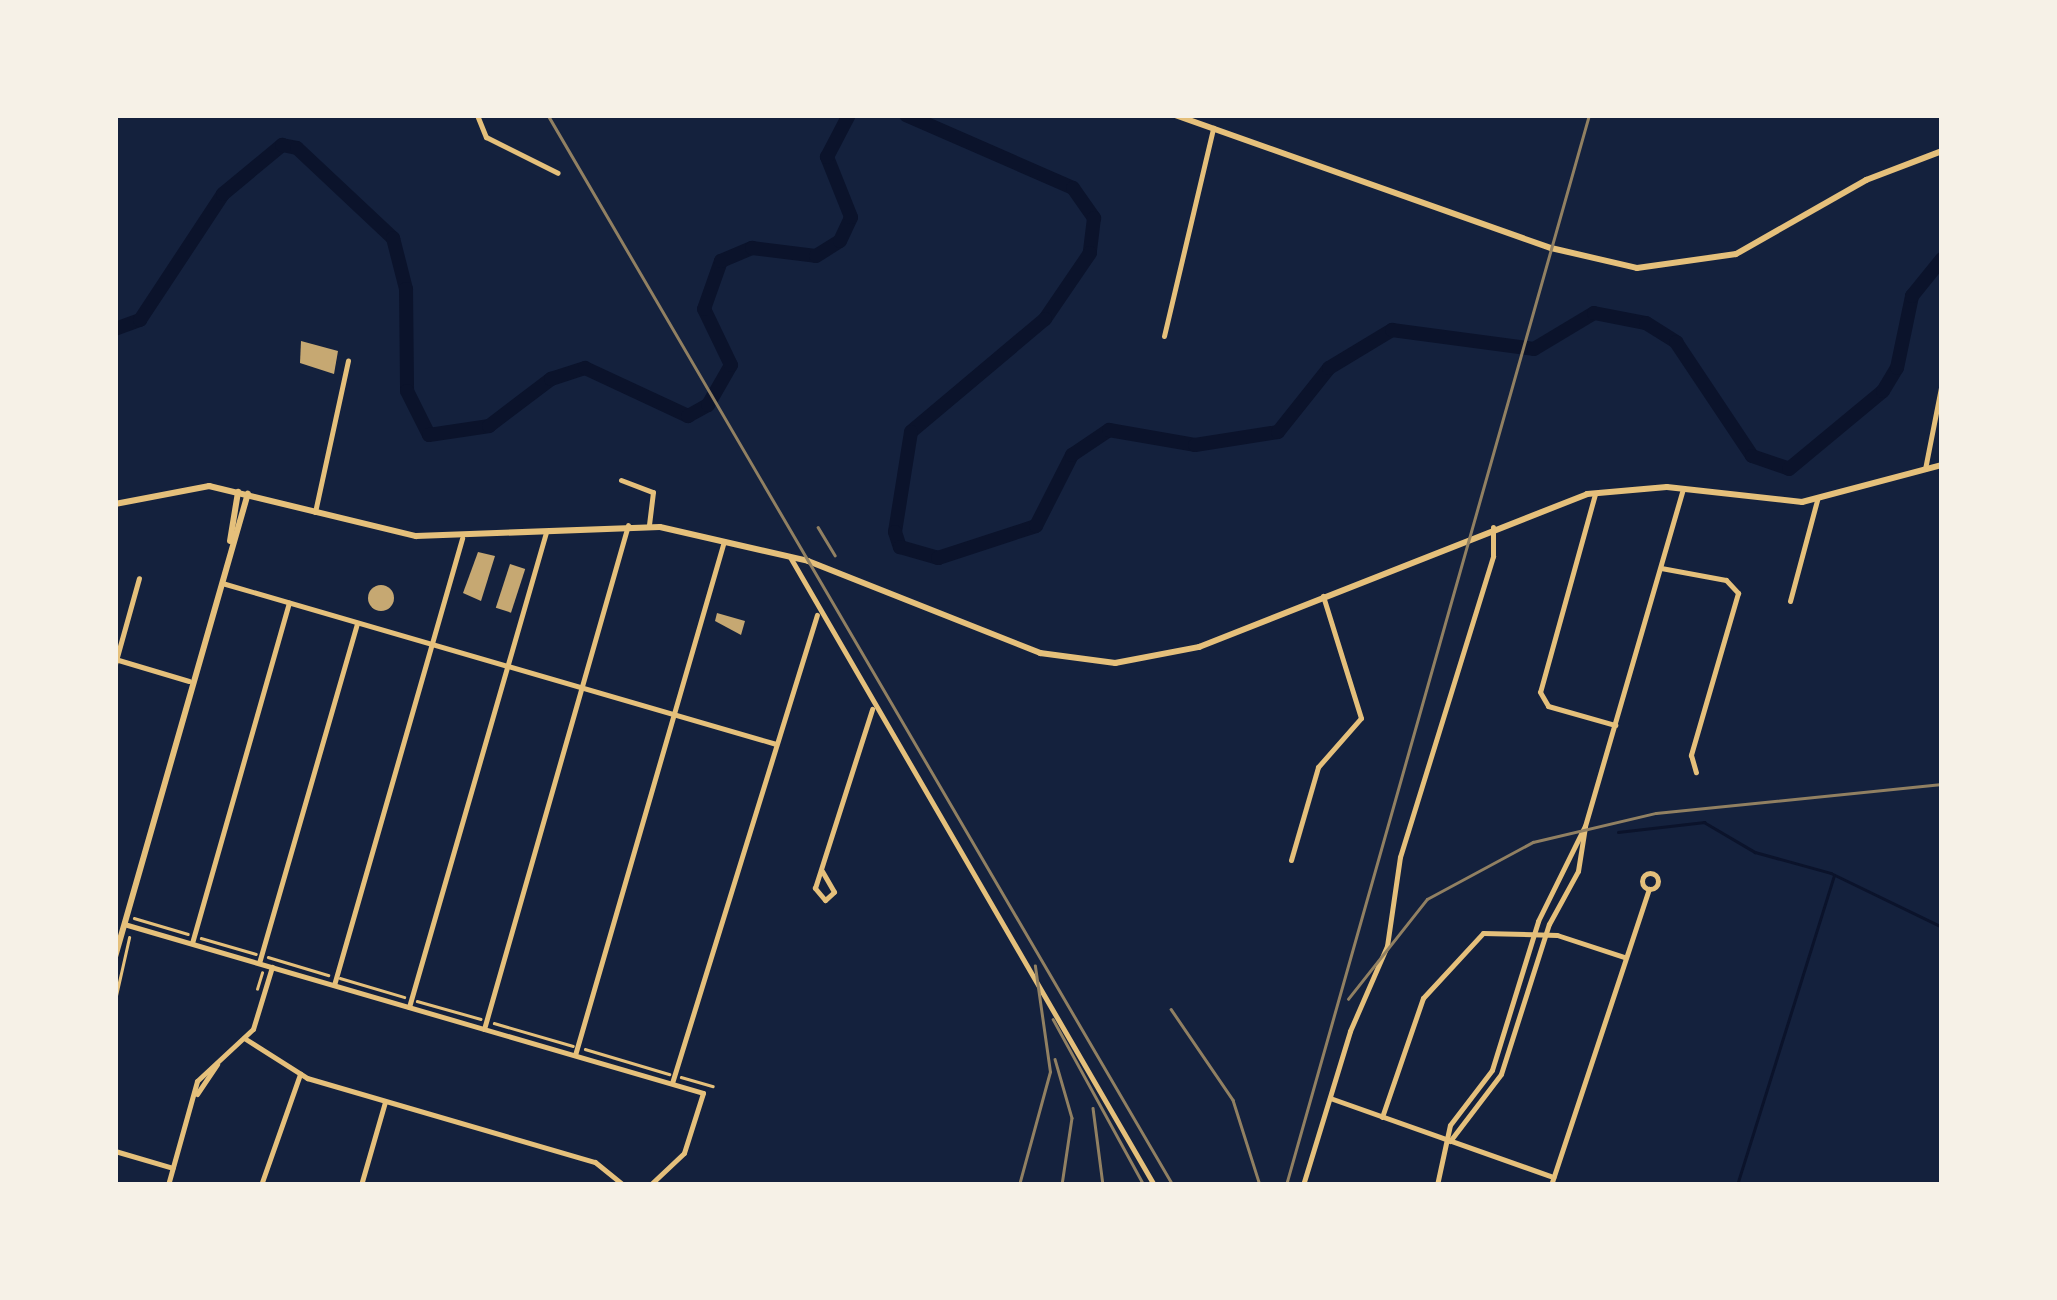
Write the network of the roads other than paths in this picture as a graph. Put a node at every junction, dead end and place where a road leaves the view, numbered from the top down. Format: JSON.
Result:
{"nodes":[{"id":1,"x":477,"y":115,"type":"edge"},
{"id":2,"x":1175,"y":115,"type":"edge"},
{"id":3,"x":1213,"y":128,"type":"junction"},
{"id":4,"x":1942,"y":151,"type":"edge"},
{"id":5,"x":558,"y":174,"type":"dead end"},
{"id":6,"x":1164,"y":336,"type":"dead end"},
{"id":7,"x":348,"y":361,"type":"dead end"},
{"id":8,"x":1942,"y":382,"type":"edge"},
{"id":9,"x":1942,"y":464,"type":"edge"},
{"id":10,"x":1925,"y":470,"type":"junction"},
{"id":11,"x":621,"y":480,"type":"dead end"},
{"id":12,"x":1683,"y":488,"type":"junction"},
{"id":13,"x":238,"y":492,"type":"junction"},
{"id":14,"x":1594,"y":492,"type":"junction"},
{"id":15,"x":248,"y":494,"type":"junction"},
{"id":16,"x":1817,"y":500,"type":"junction"},
{"id":17,"x":115,"y":504,"type":"edge"},
{"id":18,"x":315,"y":512,"type":"junction"},
{"id":19,"x":628,"y":524,"type":"junction"},
{"id":20,"x":649,"y":526,"type":"junction"},
{"id":21,"x":1492,"y":527,"type":"junction"},
{"id":22,"x":546,"y":531,"type":"junction"},
{"id":23,"x":462,"y":538,"type":"junction"},
{"id":24,"x":724,"y":540,"type":"junction"},
{"id":25,"x":230,"y":547,"type":"junction"},
{"id":26,"x":790,"y":557,"type":"junction"},
{"id":27,"x":1660,"y":568,"type":"junction"},
{"id":28,"x":140,"y":578,"type":"dead end"},
{"id":29,"x":220,"y":582,"type":"junction"},
{"id":30,"x":1323,"y":596,"type":"junction"},
{"id":31,"x":1790,"y":601,"type":"dead end"},
{"id":32,"x":289,"y":603,"type":"junction"},
{"id":33,"x":817,"y":615,"type":"junction"},
{"id":34,"x":357,"y":623,"type":"junction"},
{"id":35,"x":433,"y":645,"type":"junction"},
{"id":36,"x":115,"y":661,"type":"edge"},
{"id":37,"x":509,"y":667,"type":"junction"},
{"id":38,"x":189,"y":681,"type":"junction"},
{"id":39,"x":583,"y":687,"type":"junction"},
{"id":40,"x":872,"y":709,"type":"junction"},
{"id":41,"x":673,"y":714,"type":"junction"},
{"id":42,"x":1614,"y":725,"type":"junction"},
{"id":43,"x":776,"y":744,"type":"junction"},
{"id":44,"x":1696,"y":772,"type":"dead end"},
{"id":45,"x":1585,"y":826,"type":"junction"},
{"id":46,"x":1291,"y":860,"type":"dead end"},
{"id":47,"x":822,"y":871,"type":"junction"},
{"id":48,"x":1649,"y":889,"type":"dead end"},
{"id":49,"x":124,"y":924,"type":"junction"},
{"id":50,"x":1534,"y":934,"type":"junction"},
{"id":51,"x":1546,"y":934,"type":"junction"},
{"id":52,"x":192,"y":944,"type":"junction"},
{"id":53,"x":115,"y":957,"type":"edge"},
{"id":54,"x":1624,"y":957,"type":"junction"},
{"id":55,"x":261,"y":967,"type":"junction"},
{"id":56,"x":272,"y":967,"type":"junction"},
{"id":57,"x":334,"y":985,"type":"junction"},
{"id":58,"x":409,"y":1007,"type":"junction"},
{"id":59,"x":484,"y":1029,"type":"junction"},
{"id":60,"x":244,"y":1038,"type":"junction"},
{"id":61,"x":575,"y":1055,"type":"junction"},
{"id":62,"x":1494,"y":1064,"type":"junction"},
{"id":63,"x":1504,"y":1067,"type":"junction"},
{"id":64,"x":300,"y":1074,"type":"junction"},
{"id":65,"x":672,"y":1083,"type":"junction"},
{"id":66,"x":1330,"y":1098,"type":"junction"},
{"id":67,"x":386,"y":1101,"type":"junction"},
{"id":68,"x":1382,"y":1116,"type":"junction"},
{"id":69,"x":1450,"y":1141,"type":"junction"},
{"id":70,"x":115,"y":1151,"type":"edge"},
{"id":71,"x":174,"y":1168,"type":"junction"},
{"id":72,"x":1552,"y":1181,"type":"edge"},
{"id":73,"x":168,"y":1185,"type":"edge"},
{"id":74,"x":261,"y":1185,"type":"edge"},
{"id":75,"x":362,"y":1185,"type":"edge"},
{"id":76,"x":623,"y":1185,"type":"edge"},
{"id":77,"x":650,"y":1185,"type":"edge"},
{"id":78,"x":1154,"y":1185,"type":"edge"},
{"id":79,"x":1303,"y":1185,"type":"edge"},
{"id":80,"x":1437,"y":1185,"type":"edge"}],
"edges":[{"from":1,"to":5,"type":"street"},
{"from":2,"to":3,"type":"street"},
{"from":3,"to":4,"type":"street"},
{"from":3,"to":6,"type":"street"},
{"from":7,"to":18,"type":"street"},
{"from":8,"to":10,"type":"street"},
{"from":9,"to":10,"type":"street"},
{"from":10,"to":16,"type":"street"},
{"from":11,"to":20,"type":"street"},
{"from":12,"to":14,"type":"street"},
{"from":12,"to":16,"type":"street"},
{"from":12,"to":27,"type":"street"},
{"from":13,"to":15,"type":"street"},
{"from":13,"to":17,"type":"street"},
{"from":13,"to":25,"type":"street"},
{"from":14,"to":21,"type":"street"},
{"from":14,"to":42,"type":"street"},
{"from":15,"to":18,"type":"street"},
{"from":15,"to":25,"type":"street"},
{"from":16,"to":31,"type":"street"},
{"from":18,"to":23,"type":"street"},
{"from":19,"to":20,"type":"street"},
{"from":19,"to":22,"type":"street"},
{"from":19,"to":39,"type":"street"},
{"from":20,"to":24,"type":"street"},
{"from":21,"to":30,"type":"street"},
{"from":21,"to":66,"type":"street"},
{"from":22,"to":23,"type":"street"},
{"from":22,"to":37,"type":"street"},
{"from":23,"to":35,"type":"street"},
{"from":24,"to":26,"type":"street"},
{"from":24,"to":41,"type":"street"},
{"from":25,"to":29,"type":"street"},
{"from":26,"to":30,"type":"street"},
{"from":26,"to":33,"type":"street"},
{"from":27,"to":42,"type":"street"},
{"from":27,"to":44,"type":"street"},
{"from":28,"to":36,"type":"street"},
{"from":29,"to":32,"type":"street"},
{"from":29,"to":38,"type":"street"},
{"from":30,"to":46,"type":"street"},
{"from":32,"to":34,"type":"street"},
{"from":32,"to":52,"type":"street"},
{"from":33,"to":40,"type":"street"},
{"from":33,"to":43,"type":"street"},
{"from":34,"to":35,"type":"street"},
{"from":34,"to":55,"type":"street"},
{"from":35,"to":37,"type":"street"},
{"from":35,"to":57,"type":"street"},
{"from":36,"to":38,"type":"street"},
{"from":37,"to":39,"type":"street"},
{"from":37,"to":58,"type":"street"},
{"from":38,"to":49,"type":"street"},
{"from":39,"to":41,"type":"street"},
{"from":39,"to":59,"type":"street"},
{"from":40,"to":47,"type":"street"},
{"from":40,"to":78,"type":"street"},
{"from":41,"to":43,"type":"street"},
{"from":41,"to":61,"type":"street"},
{"from":42,"to":45,"type":"street"},
{"from":43,"to":65,"type":"street"},
{"from":45,"to":50,"type":"street"},
{"from":45,"to":51,"type":"street"},
{"from":47,"to":47,"type":"street"},
{"from":48,"to":54,"type":"street"},
{"from":49,"to":52,"type":"street"},
{"from":49,"to":53,"type":"street"},
{"from":50,"to":51,"type":"street"},
{"from":50,"to":62,"type":"street"},
{"from":50,"to":68,"type":"street"},
{"from":51,"to":54,"type":"street"},
{"from":51,"to":63,"type":"street"},
{"from":52,"to":55,"type":"street"},
{"from":54,"to":72,"type":"street"},
{"from":55,"to":56,"type":"street"},
{"from":56,"to":57,"type":"street"},
{"from":56,"to":60,"type":"street"},
{"from":57,"to":58,"type":"street"},
{"from":58,"to":59,"type":"street"},
{"from":59,"to":61,"type":"street"},
{"from":60,"to":64,"type":"street"},
{"from":60,"to":71,"type":"street"},
{"from":61,"to":65,"type":"street"},
{"from":62,"to":63,"type":"street"},
{"from":62,"to":69,"type":"street"},
{"from":63,"to":69,"type":"street"},
{"from":64,"to":67,"type":"street"},
{"from":64,"to":74,"type":"street"},
{"from":65,"to":77,"type":"street"},
{"from":66,"to":68,"type":"street"},
{"from":66,"to":79,"type":"street"},
{"from":67,"to":75,"type":"street"},
{"from":67,"to":76,"type":"street"},
{"from":68,"to":69,"type":"street"},
{"from":69,"to":72,"type":"street"},
{"from":69,"to":80,"type":"street"},
{"from":70,"to":71,"type":"street"},
{"from":71,"to":73,"type":"street"}]}
